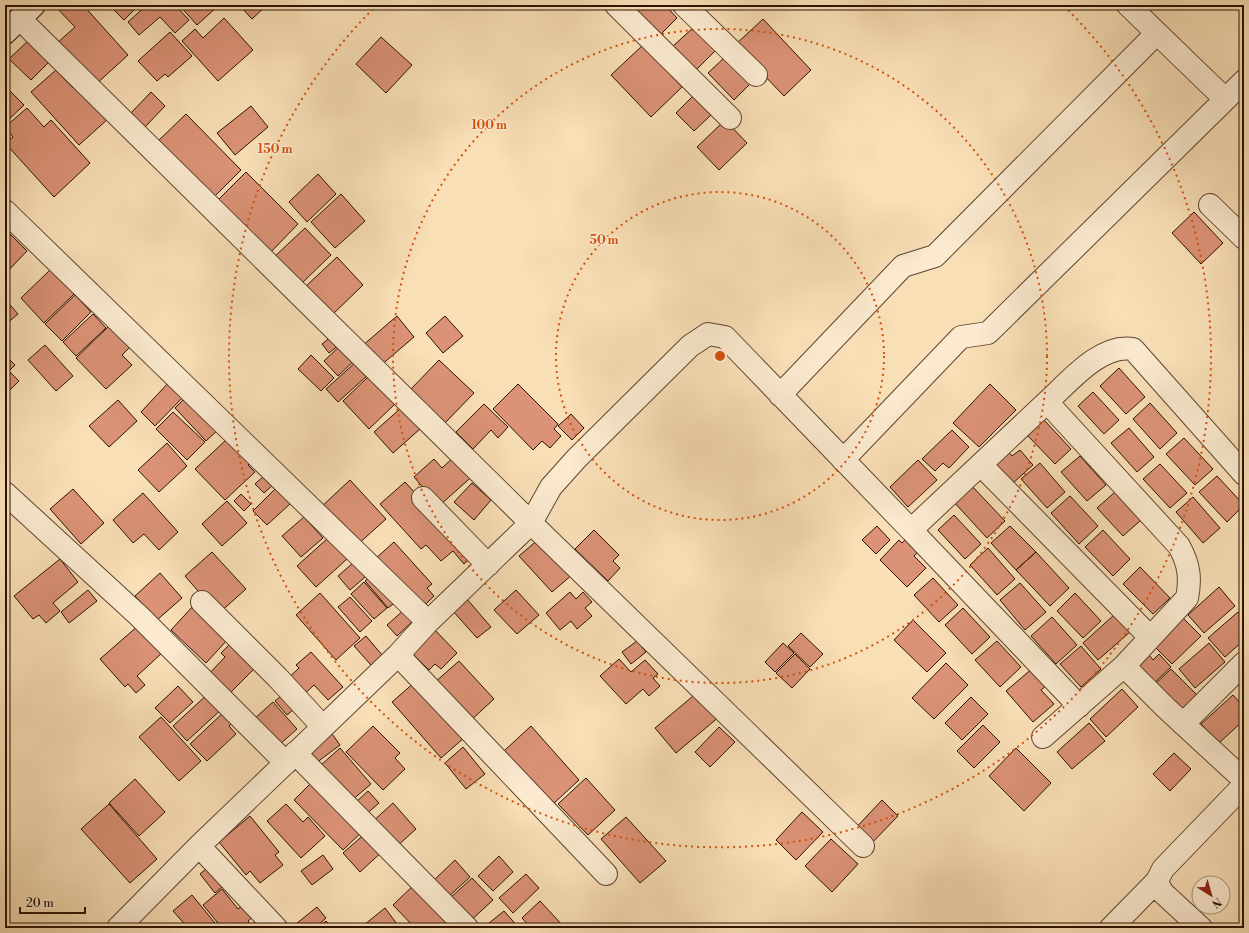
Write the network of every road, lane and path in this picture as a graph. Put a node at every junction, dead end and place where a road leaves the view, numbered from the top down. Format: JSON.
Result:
{"nodes":[{"id":1,"x":616,"y":5,"type":"edge"},
{"id":2,"x":684,"y":5,"type":"edge"},
{"id":3,"x":1128,"y":5,"type":"edge"},
{"id":4,"x":20,"y":19,"type":"edge"},
{"id":5,"x":1157,"y":33,"type":"junction"},
{"id":6,"x":756,"y":74,"type":"dead end"},
{"id":7,"x":1244,"y":81,"type":"edge"},
{"id":8,"x":1225,"y":99,"type":"junction"},
{"id":9,"x":730,"y":118,"type":"dead end"},
{"id":10,"x":1210,"y":205,"type":"dead end"},
{"id":11,"x":5,"y":211,"type":"edge"},
{"id":12,"x":1244,"y":238,"type":"edge"},
{"id":13,"x":780,"y":395,"type":"junction"},
{"id":14,"x":1047,"y":402,"type":"junction"},
{"id":15,"x":843,"y":460,"type":"junction"},
{"id":16,"x":981,"y":464,"type":"junction"},
{"id":17,"x":1244,"y":474,"type":"edge"},
{"id":18,"x":5,"y":493,"type":"edge"},
{"id":19,"x":423,"y":498,"type":"dead end"},
{"id":20,"x":531,"y":523,"type":"junction"},
{"id":21,"x":911,"y":530,"type":"junction"},
{"id":22,"x":488,"y":565,"type":"junction"},
{"id":23,"x":202,"y":602,"type":"dead end"},
{"id":24,"x":428,"y":622,"type":"junction"},
{"id":25,"x":1150,"y":637,"type":"junction"},
{"id":26,"x":398,"y":655,"type":"junction"},
{"id":27,"x":1244,"y":663,"type":"edge"},
{"id":28,"x":1124,"y":666,"type":"junction"},
{"id":29,"x":1079,"y":706,"type":"junction"},
{"id":30,"x":1183,"y":724,"type":"junction"},
{"id":31,"x":323,"y":727,"type":"junction"},
{"id":32,"x":1044,"y":737,"type":"dead end"},
{"id":33,"x":290,"y":758,"type":"junction"},
{"id":34,"x":1244,"y":780,"type":"edge"},
{"id":35,"x":1244,"y":786,"type":"edge"},
{"id":36,"x":199,"y":846,"type":"junction"},
{"id":37,"x":863,"y":846,"type":"dead end"},
{"id":38,"x":606,"y":874,"type":"dead end"},
{"id":39,"x":1157,"y":881,"type":"junction"},
{"id":40,"x":118,"y":928,"type":"edge"},
{"id":41,"x":276,"y":928,"type":"edge"},
{"id":42,"x":467,"y":928,"type":"edge"},
{"id":43,"x":1111,"y":928,"type":"edge"},
{"id":44,"x":1201,"y":928,"type":"edge"}],
"edges":[{"from":1,"to":9,"type":"street"},
{"from":2,"to":6,"type":"street"},
{"from":3,"to":5,"type":"street"},
{"from":4,"to":20,"type":"street"},
{"from":5,"to":8,"type":"street"},
{"from":5,"to":13,"type":"street"},
{"from":7,"to":8,"type":"street"},
{"from":8,"to":15,"type":"street"},
{"from":10,"to":12,"type":"street"},
{"from":11,"to":24,"type":"street"},
{"from":13,"to":15,"type":"street"},
{"from":13,"to":20,"type":"street"},
{"from":14,"to":16,"type":"street"},
{"from":14,"to":17,"type":"street"},
{"from":14,"to":25,"type":"street"},
{"from":15,"to":21,"type":"street"},
{"from":16,"to":21,"type":"street"},
{"from":16,"to":25,"type":"street"},
{"from":18,"to":33,"type":"street"},
{"from":19,"to":22,"type":"street"},
{"from":20,"to":22,"type":"street"},
{"from":20,"to":37,"type":"street"},
{"from":21,"to":29,"type":"street"},
{"from":22,"to":24,"type":"street"},
{"from":23,"to":31,"type":"street"},
{"from":24,"to":26,"type":"street"},
{"from":25,"to":28,"type":"street"},
{"from":26,"to":31,"type":"street"},
{"from":26,"to":38,"type":"street"},
{"from":27,"to":30,"type":"street"},
{"from":28,"to":29,"type":"street"},
{"from":28,"to":30,"type":"street"},
{"from":29,"to":32,"type":"street"},
{"from":30,"to":34,"type":"street"},
{"from":31,"to":33,"type":"street"},
{"from":33,"to":36,"type":"street"},
{"from":33,"to":42,"type":"street"},
{"from":35,"to":39,"type":"street"},
{"from":36,"to":40,"type":"street"},
{"from":36,"to":41,"type":"street"},
{"from":39,"to":43,"type":"street"},
{"from":39,"to":44,"type":"street"}]}
